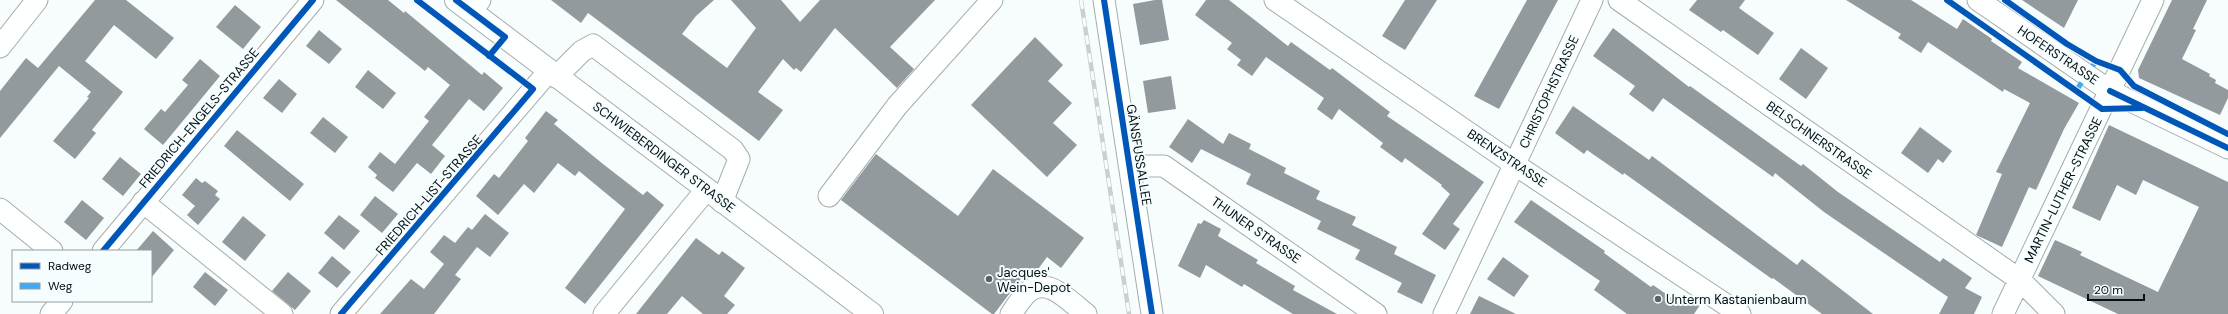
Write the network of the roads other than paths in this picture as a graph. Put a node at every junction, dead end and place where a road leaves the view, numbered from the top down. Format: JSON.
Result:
{"nodes":[{"id":1,"x":313,"y":0,"type":"edge"},
{"id":2,"x":992,"y":0,"type":"edge"},
{"id":3,"x":1104,"y":0,"type":"edge"},
{"id":4,"x":1276,"y":0,"type":"edge"},
{"id":5,"x":1592,"y":0,"type":"edge"},
{"id":6,"x":1619,"y":0,"type":"edge"},
{"id":7,"x":1978,"y":0,"type":"edge"},
{"id":8,"x":2153,"y":0,"type":"edge"},
{"id":9,"x":35,"y":1,"type":"edge"},
{"id":10,"x":469,"y":4,"type":"edge"},
{"id":11,"x":0,"y":47,"type":"edge"},
{"id":12,"x":552,"y":74,"type":"junction"},
{"id":13,"x":2110,"y":91,"type":"junction"},
{"id":14,"x":2228,"y":148,"type":"edge"},
{"id":15,"x":1514,"y":164,"type":"junction"},
{"id":16,"x":1130,"y":166,"type":"junction"},
{"id":17,"x":714,"y":196,"type":"junction"},
{"id":18,"x":829,"y":196,"type":"dead end"},
{"id":19,"x":143,"y":202,"type":"junction"},
{"id":20,"x":0,"y":209,"type":"edge"},
{"id":21,"x":51,"y":250,"type":"edge"},
{"id":22,"x":104,"y":250,"type":"edge"},
{"id":23,"x":2020,"y":280,"type":"junction"},
{"id":24,"x":61,"y":302,"type":"edge"},
{"id":25,"x":51,"y":314,"type":"edge"},
{"id":26,"x":282,"y":314,"type":"edge"},
{"id":27,"x":341,"y":314,"type":"edge"},
{"id":28,"x":604,"y":314,"type":"edge"},
{"id":29,"x":872,"y":314,"type":"edge"},
{"id":30,"x":1011,"y":314,"type":"edge"},
{"id":31,"x":1086,"y":314,"type":"edge"},
{"id":32,"x":1152,"y":314,"type":"edge"},
{"id":33,"x":1376,"y":314,"type":"edge"},
{"id":34,"x":1444,"y":314,"type":"edge"},
{"id":35,"x":1740,"y":314,"type":"edge"},
{"id":36,"x":2003,"y":314,"type":"edge"},
{"id":37,"x":2054,"y":314,"type":"edge"}],
"edges":[{"from":1,"to":19,"type":"street","name":"FRIEDRICH-ENGELS-STRASSE"},
{"from":2,"to":18,"type":"street"},
{"from":3,"to":16,"type":"street","name":"GÄNSFUSSALLEE"},
{"from":4,"to":15,"type":"street","name":"BRENZSTRASSE"},
{"from":5,"to":15,"type":"street","name":"CHRISTOPHSTRASSE"},
{"from":6,"to":23,"type":"street","name":"BELSCHNERSTRASSE"},
{"from":7,"to":13,"type":"street","name":"HOFERSTRASSE"},
{"from":8,"to":13,"type":"street","name":"MARTIN-LUTHER-STRASSE"},
{"from":9,"to":11,"type":"street"},
{"from":10,"to":12,"type":"main road","name":"SCHWIEBERDINGER STRASSE"},
{"from":12,"to":17,"type":"main road","name":"SCHWIEBERDINGER STRASSE"},
{"from":12,"to":17,"type":"street","name":"FRIEDRICH-LIST-STRASSE"},
{"from":12,"to":27,"type":"street","name":"FRIEDRICH-LIST-STRASSE"},
{"from":13,"to":14,"type":"street","name":"HOFERSTRASSE"},
{"from":13,"to":23,"type":"street","name":"MARTIN-LUTHER-STRASSE"},
{"from":15,"to":34,"type":"street","name":"CHRISTOPHSTRASSE"},
{"from":15,"to":35,"type":"street","name":"BRENZSTRASSE"},
{"from":16,"to":32,"type":"street","name":"GÄNSFUSSALLEE"},
{"from":16,"to":33,"type":"street","name":"THUNER STRASSE"},
{"from":17,"to":28,"type":"street"},
{"from":17,"to":29,"type":"main road","name":"SCHWIEBERDINGER STRASSE"},
{"from":19,"to":22,"type":"street","name":"FRIEDRICH-ENGELS-STRASSE"},
{"from":19,"to":26,"type":"street"},
{"from":20,"to":21,"type":"street"},
{"from":23,"to":36,"type":"street","name":"MARTIN-LUTHER-STRASSE"},
{"from":23,"to":37,"type":"street","name":"BELSCHNERSTRASSE"},
{"from":24,"to":25,"type":"street"},
{"from":30,"to":31,"type":"street"}]}
